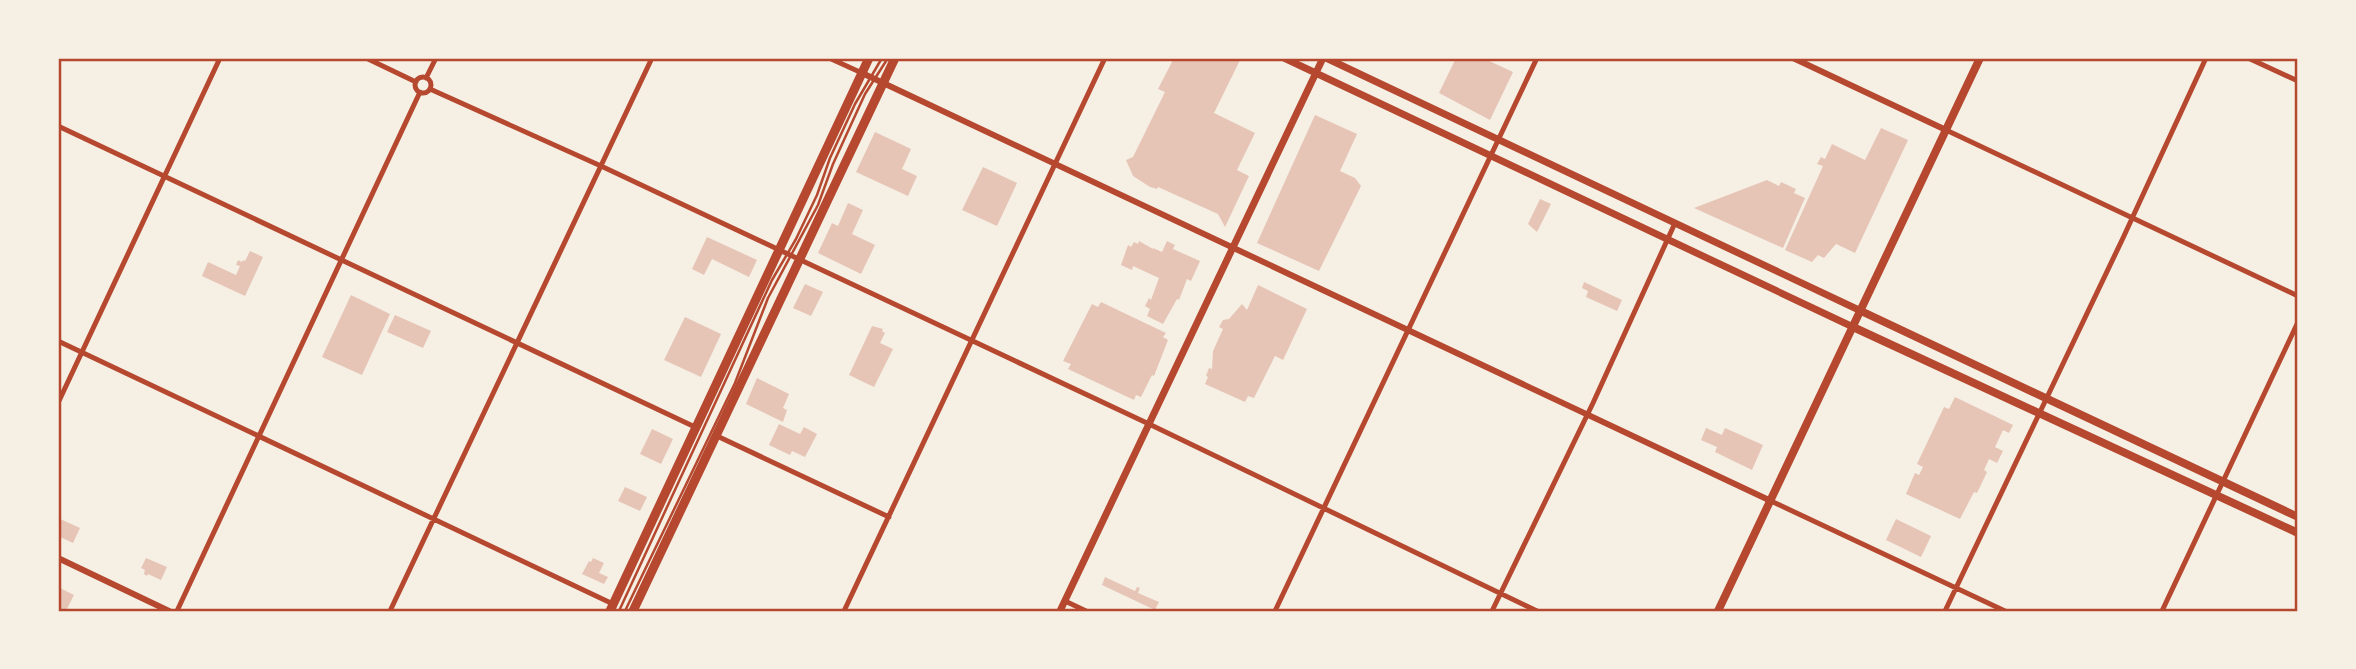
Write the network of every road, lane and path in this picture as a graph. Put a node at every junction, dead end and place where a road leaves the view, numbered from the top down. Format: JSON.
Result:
{"nodes":[{"id":1,"x":220,"y":58,"type":"edge"},
{"id":2,"x":366,"y":58,"type":"edge"},
{"id":3,"x":436,"y":58,"type":"edge"},
{"id":4,"x":652,"y":58,"type":"edge"},
{"id":5,"x":829,"y":58,"type":"edge"},
{"id":6,"x":869,"y":58,"type":"edge"},
{"id":7,"x":882,"y":58,"type":"edge"},
{"id":8,"x":888,"y":58,"type":"edge"},
{"id":9,"x":895,"y":58,"type":"edge"},
{"id":10,"x":1105,"y":58,"type":"edge"},
{"id":11,"x":1284,"y":58,"type":"edge"},
{"id":12,"x":1324,"y":58,"type":"edge"},
{"id":13,"x":1537,"y":58,"type":"edge"},
{"id":14,"x":1793,"y":58,"type":"edge"},
{"id":15,"x":1980,"y":58,"type":"edge"},
{"id":16,"x":2206,"y":58,"type":"edge"},
{"id":17,"x":2248,"y":58,"type":"edge"},
{"id":18,"x":862,"y":73,"type":"junction"},
{"id":19,"x":1315,"y":73,"type":"junction"},
{"id":20,"x":426,"y":78,"type":"junction"},
{"id":21,"x":877,"y":80,"type":"junction"},
{"id":22,"x":416,"y":82,"type":"junction"},
{"id":23,"x":2298,"y":82,"type":"edge"},
{"id":24,"x":430,"y":89,"type":"junction"},
{"id":25,"x":419,"y":92,"type":"junction"},
{"id":26,"x":58,"y":126,"type":"edge"},
{"id":27,"x":1946,"y":130,"type":"junction"},
{"id":28,"x":1499,"y":139,"type":"junction"},
{"id":29,"x":1492,"y":156,"type":"junction"},
{"id":30,"x":1055,"y":164,"type":"junction"},
{"id":31,"x":601,"y":166,"type":"junction"},
{"id":32,"x":164,"y":176,"type":"junction"},
{"id":33,"x":2132,"y":219,"type":"junction"},
{"id":34,"x":1675,"y":223,"type":"junction"},
{"id":35,"x":1668,"y":239,"type":"junction"},
{"id":36,"x":1232,"y":248,"type":"junction"},
{"id":37,"x":785,"y":254,"type":"junction"},
{"id":38,"x":341,"y":260,"type":"junction"},
{"id":39,"x":800,"y":261,"type":"junction"},
{"id":40,"x":2298,"y":296,"type":"edge"},
{"id":41,"x":1861,"y":311,"type":"junction"},
{"id":42,"x":2298,"y":322,"type":"edge"},
{"id":43,"x":1853,"y":327,"type":"junction"},
{"id":44,"x":1408,"y":330,"type":"junction"},
{"id":45,"x":58,"y":341,"type":"edge"},
{"id":46,"x":971,"y":341,"type":"junction"},
{"id":47,"x":517,"y":343,"type":"junction"},
{"id":48,"x":81,"y":352,"type":"junction"},
{"id":49,"x":58,"y":403,"type":"edge"},
{"id":50,"x":2043,"y":405,"type":"junction"},
{"id":51,"x":1587,"y":415,"type":"junction"},
{"id":52,"x":1149,"y":424,"type":"junction"},
{"id":53,"x":695,"y":427,"type":"junction"},
{"id":54,"x":717,"y":436,"type":"junction"},
{"id":55,"x":257,"y":437,"type":"junction"},
{"id":56,"x":2220,"y":488,"type":"junction"},
{"id":57,"x":1771,"y":501,"type":"junction"},
{"id":58,"x":1324,"y":510,"type":"junction"},
{"id":59,"x":889,"y":517,"type":"junction"},
{"id":60,"x":2298,"y":517,"type":"edge"},
{"id":61,"x":434,"y":518,"type":"junction"},
{"id":62,"x":2298,"y":533,"type":"edge"},
{"id":63,"x":58,"y":558,"type":"edge"},
{"id":64,"x":1956,"y":588,"type":"junction"},
{"id":65,"x":1500,"y":594,"type":"junction"},
{"id":66,"x":1065,"y":601,"type":"junction"},
{"id":67,"x":614,"y":609,"type":"edge"},
{"id":68,"x":169,"y":611,"type":"edge"},
{"id":69,"x":177,"y":611,"type":"edge"},
{"id":70,"x":390,"y":611,"type":"edge"},
{"id":71,"x":625,"y":611,"type":"edge"},
{"id":72,"x":632,"y":611,"type":"edge"},
{"id":73,"x":844,"y":611,"type":"edge"},
{"id":74,"x":1060,"y":611,"type":"edge"},
{"id":75,"x":1085,"y":611,"type":"edge"},
{"id":76,"x":1275,"y":611,"type":"edge"},
{"id":77,"x":1492,"y":611,"type":"edge"},
{"id":78,"x":1536,"y":611,"type":"edge"},
{"id":79,"x":1718,"y":611,"type":"edge"},
{"id":80,"x":1945,"y":611,"type":"edge"},
{"id":81,"x":2005,"y":611,"type":"edge"},
{"id":82,"x":2162,"y":611,"type":"edge"}],
"edges":[{"from":1,"to":32,"type":"street"},
{"from":2,"to":22,"type":"street"},
{"from":3,"to":20,"type":"street"},
{"from":4,"to":31,"type":"street"},
{"from":5,"to":18,"type":"street"},
{"from":6,"to":18,"type":"highway"},
{"from":7,"to":21,"type":"lane"},
{"from":8,"to":21,"type":"lane"},
{"from":9,"to":21,"type":"highway"},
{"from":10,"to":30,"type":"street"},
{"from":11,"to":19,"type":"main road"},
{"from":12,"to":19,"type":"main road"},
{"from":12,"to":28,"type":"main road"},
{"from":13,"to":28,"type":"street"},
{"from":14,"to":27,"type":"street"},
{"from":15,"to":27,"type":"main road"},
{"from":16,"to":33,"type":"street"},
{"from":17,"to":23,"type":"street"},
{"from":18,"to":21,"type":"street"},
{"from":18,"to":37,"type":"highway"},
{"from":19,"to":29,"type":"main road"},
{"from":19,"to":36,"type":"main road"},
{"from":20,"to":22,"type":"street"},
{"from":20,"to":24,"type":"street"},
{"from":21,"to":30,"type":"street"},
{"from":21,"to":37,"type":"lane"},
{"from":21,"to":39,"type":"highway"},
{"from":22,"to":25,"type":"street"},
{"from":24,"to":25,"type":"street"},
{"from":24,"to":31,"type":"street"},
{"from":25,"to":38,"type":"street"},
{"from":26,"to":32,"type":"street"},
{"from":27,"to":33,"type":"street"},
{"from":27,"to":41,"type":"main road"},
{"from":28,"to":29,"type":"street"},
{"from":28,"to":34,"type":"main road"},
{"from":29,"to":35,"type":"main road"},
{"from":29,"to":44,"type":"street"},
{"from":30,"to":36,"type":"street"},
{"from":30,"to":46,"type":"street"},
{"from":31,"to":37,"type":"street"},
{"from":31,"to":47,"type":"street"},
{"from":32,"to":38,"type":"street"},
{"from":32,"to":48,"type":"street"},
{"from":33,"to":40,"type":"street"},
{"from":33,"to":50,"type":"street"},
{"from":34,"to":35,"type":"street"},
{"from":34,"to":41,"type":"main road"},
{"from":35,"to":43,"type":"main road"},
{"from":35,"to":51,"type":"street"},
{"from":36,"to":44,"type":"street"},
{"from":36,"to":52,"type":"main road"},
{"from":37,"to":39,"type":"street"},
{"from":37,"to":53,"type":"highway"},
{"from":37,"to":67,"type":"lane"},
{"from":37,"to":71,"type":"lane"},
{"from":38,"to":47,"type":"street"},
{"from":38,"to":55,"type":"street"},
{"from":39,"to":46,"type":"street"},
{"from":39,"to":54,"type":"highway"},
{"from":41,"to":43,"type":"main road"},
{"from":41,"to":50,"type":"main road"},
{"from":42,"to":56,"type":"street"},
{"from":43,"to":50,"type":"main road"},
{"from":43,"to":57,"type":"main road"},
{"from":44,"to":51,"type":"street"},
{"from":44,"to":58,"type":"street"},
{"from":45,"to":48,"type":"street"},
{"from":46,"to":52,"type":"street"},
{"from":46,"to":59,"type":"street"},
{"from":47,"to":53,"type":"street"},
{"from":47,"to":61,"type":"street"},
{"from":48,"to":49,"type":"street"},
{"from":48,"to":55,"type":"street"},
{"from":50,"to":56,"type":"main road"},
{"from":50,"to":56,"type":"main road"},
{"from":50,"to":64,"type":"street"},
{"from":51,"to":57,"type":"street"},
{"from":51,"to":65,"type":"street"},
{"from":52,"to":58,"type":"street"},
{"from":52,"to":66,"type":"main road"},
{"from":53,"to":67,"type":"highway"},
{"from":54,"to":59,"type":"street"},
{"from":54,"to":72,"type":"highway"},
{"from":55,"to":61,"type":"street"},
{"from":55,"to":69,"type":"street"},
{"from":56,"to":60,"type":"main road"},
{"from":56,"to":62,"type":"main road"},
{"from":56,"to":82,"type":"street"},
{"from":57,"to":64,"type":"street"},
{"from":57,"to":79,"type":"main road"},
{"from":58,"to":65,"type":"street"},
{"from":58,"to":76,"type":"street"},
{"from":59,"to":73,"type":"street"},
{"from":61,"to":67,"type":"street"},
{"from":61,"to":70,"type":"street"},
{"from":63,"to":68,"type":"street"},
{"from":64,"to":80,"type":"street"},
{"from":64,"to":81,"type":"street"},
{"from":65,"to":77,"type":"street"},
{"from":65,"to":78,"type":"street"},
{"from":66,"to":74,"type":"main road"},
{"from":66,"to":75,"type":"street"}]}
